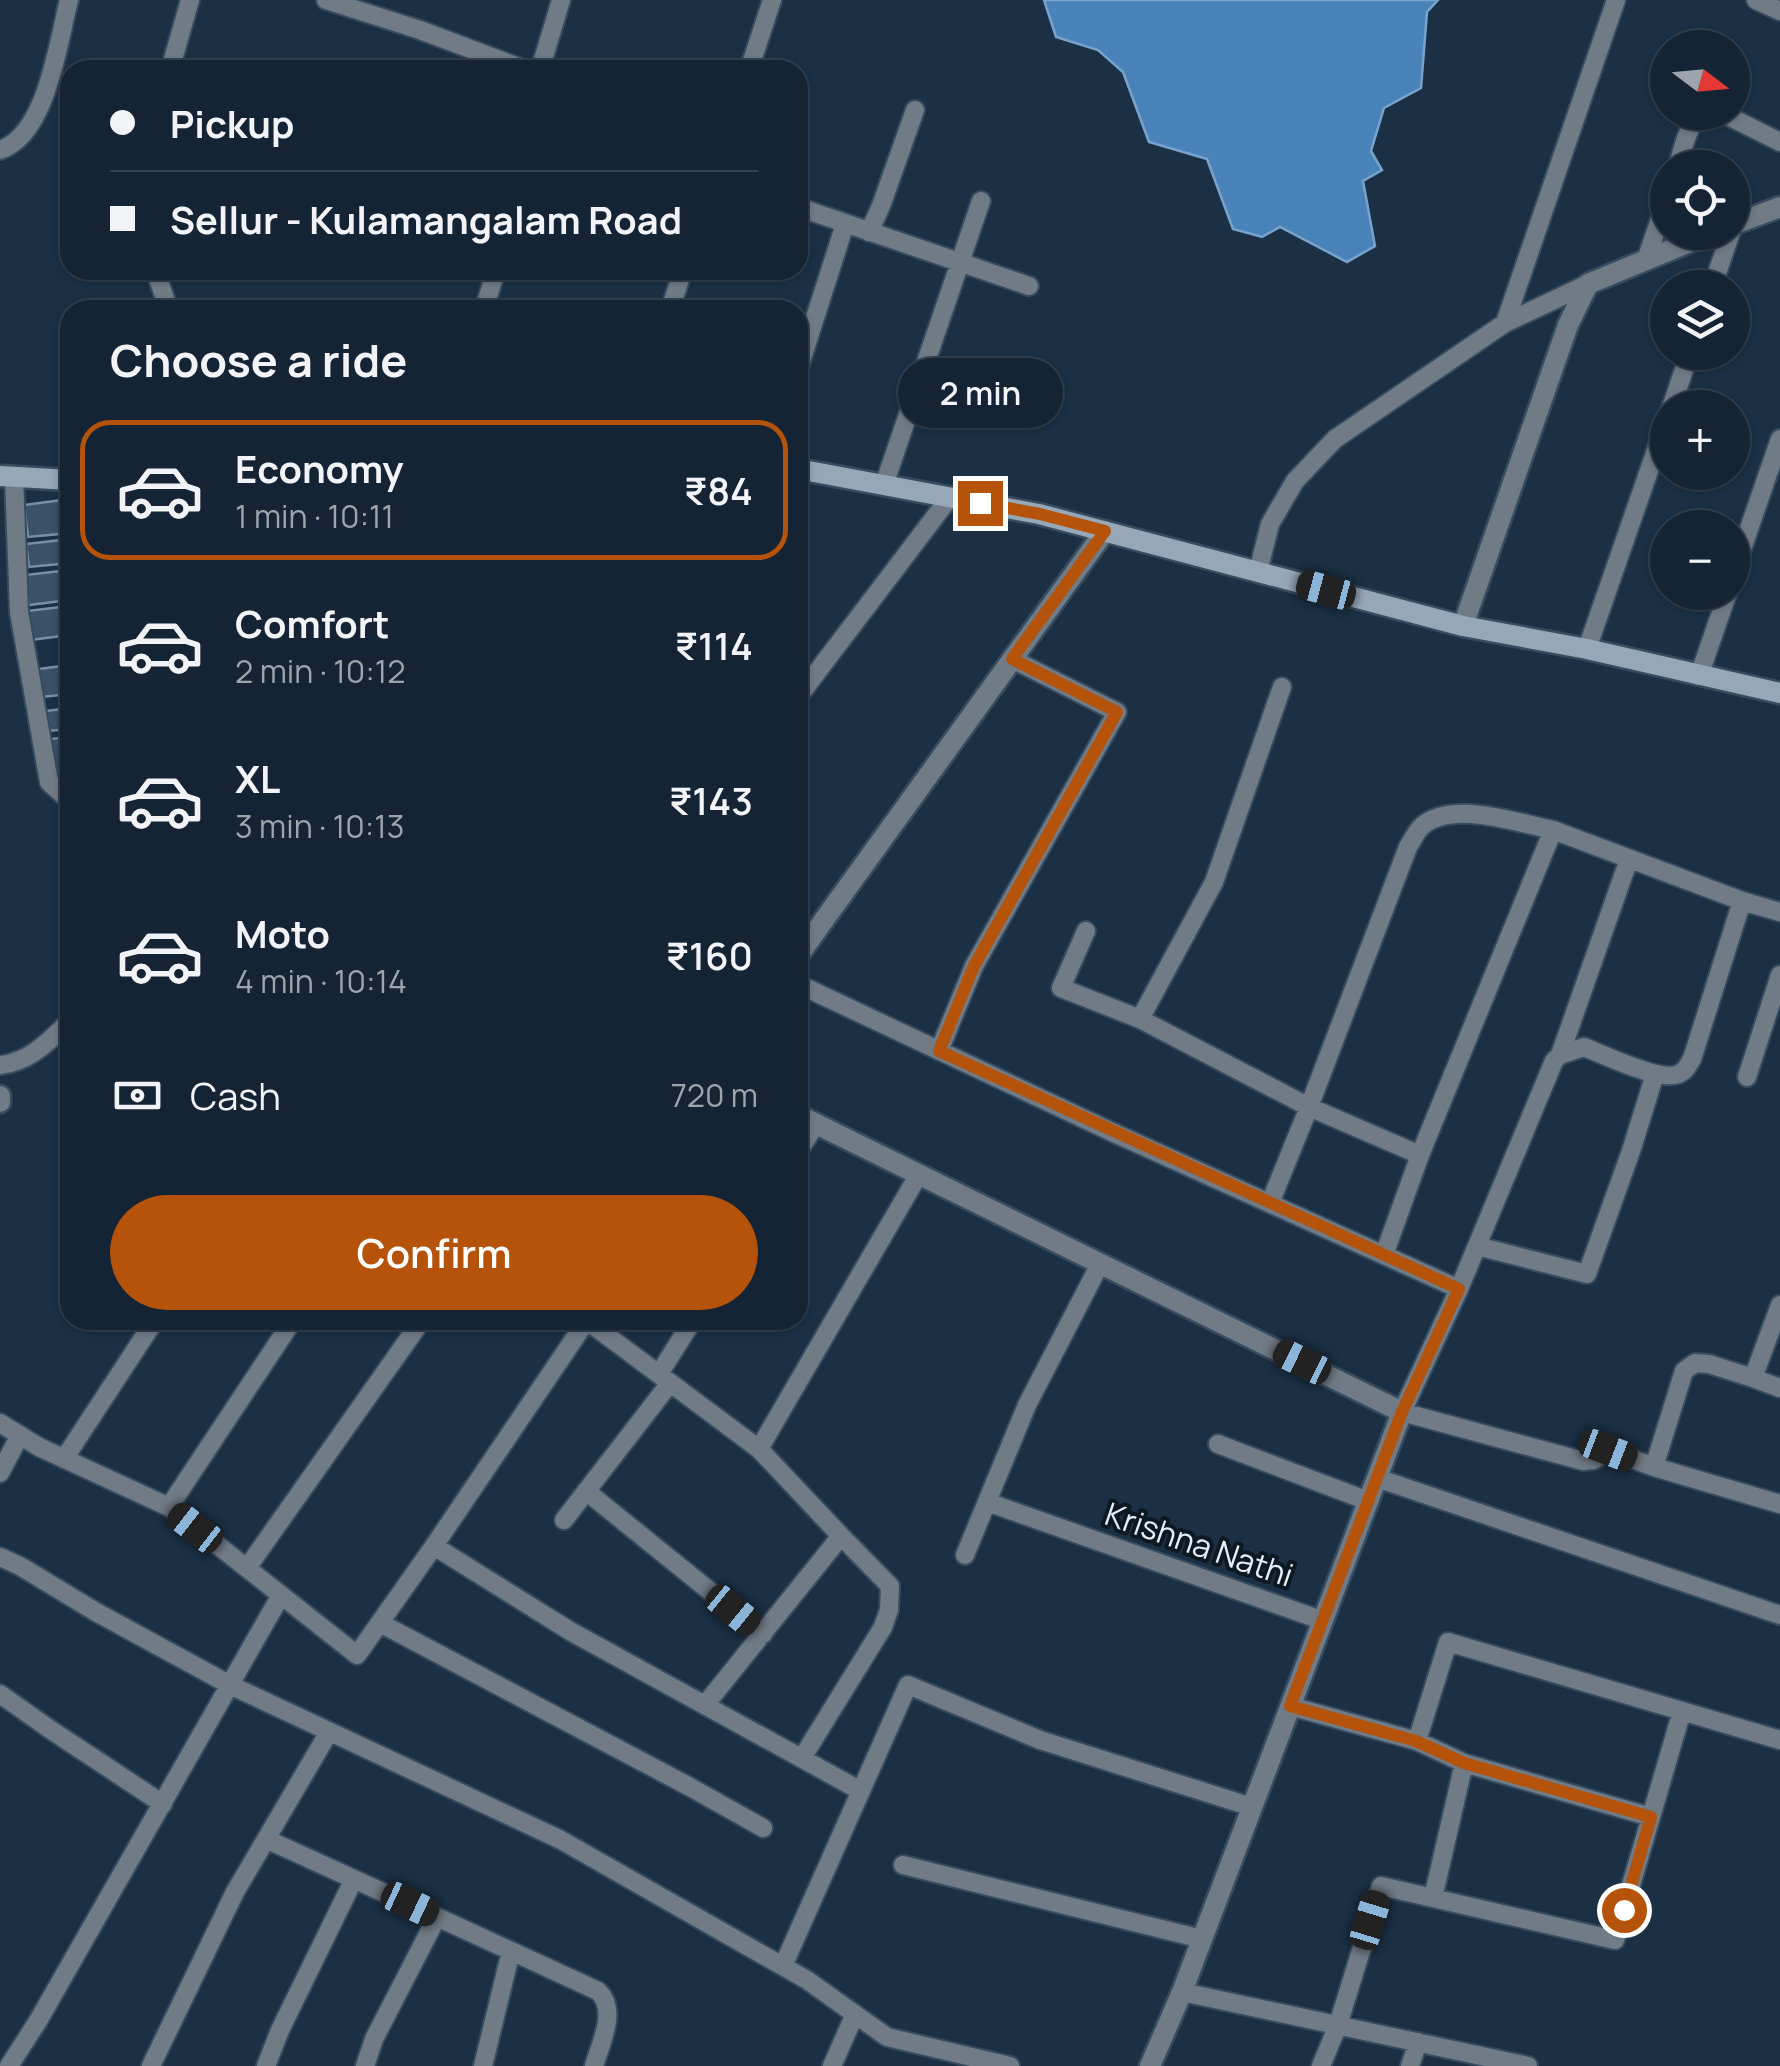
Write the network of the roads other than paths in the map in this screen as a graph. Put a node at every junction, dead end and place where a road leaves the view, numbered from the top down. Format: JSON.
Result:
{"nodes":[{"id":1,"x":69,"y":0,"type":"edge"},
{"id":2,"x":190,"y":0,"type":"edge"},
{"id":3,"x":326,"y":0,"type":"edge"},
{"id":4,"x":561,"y":0,"type":"edge"},
{"id":5,"x":772,"y":0,"type":"edge"},
{"id":6,"x":1616,"y":0,"type":"edge"},
{"id":7,"x":1756,"y":0,"type":"edge"},
{"id":8,"x":1780,"y":11,"type":"edge"},
{"id":9,"x":173,"y":60,"type":"edge"},
{"id":10,"x":500,"y":60,"type":"edge"},
{"id":11,"x":543,"y":60,"type":"edge"},
{"id":12,"x":752,"y":60,"type":"edge"},
{"id":13,"x":914,"y":110,"type":"dead end"},
{"id":14,"x":1750,"y":127,"type":"edge"},
{"id":15,"x":1780,"y":142,"type":"edge"},
{"id":16,"x":0,"y":150,"type":"edge"},
{"id":17,"x":981,"y":201,"type":"dead end"},
{"id":18,"x":1780,"y":207,"type":"edge"},
{"id":19,"x":808,"y":211,"type":"edge"},
{"id":20,"x":1750,"y":220,"type":"edge"},
{"id":21,"x":844,"y":224,"type":"junction"},
{"id":22,"x":869,"y":232,"type":"junction"},
{"id":23,"x":1650,"y":248,"type":"edge"},
{"id":24,"x":1670,"y":250,"type":"edge"},
{"id":25,"x":1646,"y":260,"type":"junction"},
{"id":26,"x":959,"y":262,"type":"junction"},
{"id":27,"x":1588,"y":284,"type":"junction"},
{"id":28,"x":1028,"y":286,"type":"dead end"},
{"id":29,"x":1505,"y":323,"type":"junction"},
{"id":30,"x":808,"y":339,"type":"edge"},
{"id":31,"x":1780,"y":439,"type":"edge"},
{"id":32,"x":1650,"y":468,"type":"edge"},
{"id":33,"x":808,"y":471,"type":"edge"},
{"id":34,"x":7,"y":477,"type":"edge"},
{"id":35,"x":60,"y":480,"type":"edge"},
{"id":36,"x":884,"y":485,"type":"junction"},
{"id":37,"x":950,"y":497,"type":"junction"},
{"id":38,"x":1750,"y":526,"type":"edge"},
{"id":39,"x":1105,"y":531,"type":"junction"},
{"id":40,"x":1258,"y":572,"type":"junction"},
{"id":41,"x":1722,"y":610,"type":"edge"},
{"id":42,"x":1463,"y":626,"type":"junction"},
{"id":43,"x":1587,"y":648,"type":"junction"},
{"id":44,"x":1012,"y":659,"type":"junction"},
{"id":45,"x":1699,"y":676,"type":"junction"},
{"id":46,"x":808,"y":685,"type":"edge"},
{"id":47,"x":1282,"y":687,"type":"dead end"},
{"id":48,"x":1780,"y":693,"type":"edge"},
{"id":49,"x":60,"y":791,"type":"edge"},
{"id":50,"x":1553,"y":830,"type":"junction"},
{"id":51,"x":1629,"y":859,"type":"junction"},
{"id":52,"x":1742,"y":901,"type":"junction"},
{"id":53,"x":1780,"y":912,"type":"edge"},
{"id":54,"x":1086,"y":931,"type":"dead end"},
{"id":55,"x":808,"y":942,"type":"edge"},
{"id":56,"x":1780,"y":975,"type":"edge"},
{"id":57,"x":808,"y":989,"type":"edge"},
{"id":58,"x":1140,"y":1020,"type":"junction"},
{"id":59,"x":60,"y":1030,"type":"edge"},
{"id":60,"x":939,"y":1051,"type":"junction"},
{"id":61,"x":1560,"y":1055,"type":"junction"},
{"id":62,"x":0,"y":1065,"type":"edge"},
{"id":63,"x":1655,"y":1074,"type":"junction"},
{"id":64,"x":1747,"y":1077,"type":"dead end"},
{"id":65,"x":1310,"y":1107,"type":"junction"},
{"id":66,"x":808,"y":1120,"type":"edge"},
{"id":67,"x":1420,"y":1154,"type":"junction"},
{"id":68,"x":919,"y":1174,"type":"junction"},
{"id":69,"x":1270,"y":1204,"type":"junction"},
{"id":70,"x":1477,"y":1246,"type":"junction"},
{"id":71,"x":1384,"y":1255,"type":"junction"},
{"id":72,"x":1100,"y":1264,"type":"junction"},
{"id":73,"x":1459,"y":1289,"type":"junction"},
{"id":74,"x":1780,"y":1305,"type":"edge"},
{"id":75,"x":148,"y":1330,"type":"edge"},
{"id":76,"x":286,"y":1330,"type":"edge"},
{"id":77,"x":415,"y":1330,"type":"edge"},
{"id":78,"x":580,"y":1330,"type":"edge"},
{"id":79,"x":600,"y":1330,"type":"edge"},
{"id":80,"x":688,"y":1330,"type":"edge"},
{"id":81,"x":1752,"y":1378,"type":"junction"},
{"id":82,"x":664,"y":1379,"type":"junction"},
{"id":83,"x":1780,"y":1388,"type":"edge"},
{"id":84,"x":1402,"y":1412,"type":"junction"},
{"id":85,"x":0,"y":1423,"type":"edge"},
{"id":86,"x":20,"y":1435,"type":"junction"},
{"id":87,"x":1218,"y":1444,"type":"dead end"},
{"id":88,"x":758,"y":1449,"type":"junction"},
{"id":89,"x":64,"y":1459,"type":"junction"},
{"id":90,"x":1654,"y":1467,"type":"junction"},
{"id":91,"x":0,"y":1473,"type":"edge"},
{"id":92,"x":1377,"y":1478,"type":"junction"},
{"id":93,"x":586,"y":1492,"type":"junction"},
{"id":94,"x":1368,"y":1501,"type":"junction"},
{"id":95,"x":988,"y":1502,"type":"junction"},
{"id":96,"x":1780,"y":1504,"type":"edge"},
{"id":97,"x":169,"y":1507,"type":"junction"},
{"id":98,"x":564,"y":1520,"type":"dead end"},
{"id":99,"x":841,"y":1536,"type":"junction"},
{"id":100,"x":434,"y":1546,"type":"junction"},
{"id":101,"x":965,"y":1555,"type":"dead end"},
{"id":102,"x":0,"y":1557,"type":"edge"},
{"id":103,"x":247,"y":1568,"type":"junction"},
{"id":104,"x":281,"y":1595,"type":"junction"},
{"id":105,"x":1780,"y":1614,"type":"edge"},
{"id":106,"x":1322,"y":1620,"type":"junction"},
{"id":107,"x":380,"y":1623,"type":"junction"},
{"id":108,"x":763,"y":1634,"type":"junction"},
{"id":109,"x":230,"y":1685,"type":"junction"},
{"id":110,"x":0,"y":1694,"type":"edge"},
{"id":111,"x":705,"y":1705,"type":"junction"},
{"id":112,"x":1290,"y":1706,"type":"junction"},
{"id":113,"x":1682,"y":1711,"type":"junction"},
{"id":114,"x":329,"y":1732,"type":"junction"},
{"id":115,"x":1780,"y":1740,"type":"edge"},
{"id":116,"x":1416,"y":1741,"type":"junction"},
{"id":117,"x":802,"y":1758,"type":"junction"},
{"id":118,"x":1464,"y":1763,"type":"junction"},
{"id":119,"x":861,"y":1791,"type":"junction"},
{"id":120,"x":163,"y":1804,"type":"junction"},
{"id":121,"x":1252,"y":1807,"type":"junction"},
{"id":122,"x":1651,"y":1817,"type":"junction"},
{"id":123,"x":762,"y":1828,"type":"dead end"},
{"id":124,"x":266,"y":1839,"type":"junction"},
{"id":125,"x":903,"y":1866,"type":"dead end"},
{"id":126,"x":354,"y":1879,"type":"junction"},
{"id":127,"x":1433,"y":1898,"type":"junction"},
{"id":128,"x":438,"y":1917,"type":"junction"},
{"id":129,"x":1202,"y":1939,"type":"junction"},
{"id":130,"x":511,"y":1951,"type":"junction"},
{"id":131,"x":784,"y":1966,"type":"junction"},
{"id":132,"x":1182,"y":1992,"type":"junction"},
{"id":133,"x":854,"y":2014,"type":"junction"},
{"id":134,"x":1338,"y":2025,"type":"junction"},
{"id":135,"x":1418,"y":2042,"type":"junction"},
{"id":136,"x":9,"y":2066,"type":"edge"},
{"id":137,"x":151,"y":2066,"type":"edge"},
{"id":138,"x":266,"y":2066,"type":"edge"},
{"id":139,"x":366,"y":2066,"type":"edge"},
{"id":140,"x":483,"y":2066,"type":"edge"},
{"id":141,"x":594,"y":2066,"type":"edge"},
{"id":142,"x":832,"y":2066,"type":"edge"},
{"id":143,"x":1010,"y":2066,"type":"edge"},
{"id":144,"x":1150,"y":2066,"type":"edge"},
{"id":145,"x":1321,"y":2066,"type":"edge"},
{"id":146,"x":1410,"y":2066,"type":"edge"},
{"id":147,"x":1524,"y":2066,"type":"edge"}],
"edges":[{"from":1,"to":16,"type":"street"},
{"from":2,"to":9,"type":"street"},
{"from":3,"to":10,"type":"street"},
{"from":4,"to":11,"type":"street"},
{"from":5,"to":12,"type":"street"},
{"from":6,"to":29,"type":"street"},
{"from":7,"to":8,"type":"street"},
{"from":13,"to":22,"type":"street"},
{"from":14,"to":15,"type":"street"},
{"from":17,"to":26,"type":"street"},
{"from":18,"to":20,"type":"street"},
{"from":19,"to":21,"type":"street"},
{"from":21,"to":22,"type":"street"},
{"from":21,"to":30,"type":"street"},
{"from":22,"to":26,"type":"street"},
{"from":23,"to":25,"type":"street"},
{"from":24,"to":25,"type":"street"},
{"from":25,"to":27,"type":"street"},
{"from":26,"to":28,"type":"street"},
{"from":26,"to":36,"type":"street"},
{"from":27,"to":29,"type":"street"},
{"from":27,"to":42,"type":"street"},
{"from":29,"to":40,"type":"street"},
{"from":31,"to":38,"type":"street"},
{"from":32,"to":43,"type":"street"},
{"from":33,"to":36,"type":"main road"},
{"from":34,"to":35,"type":"main road"},
{"from":34,"to":49,"type":"street"},
{"from":36,"to":37,"type":"main road"},
{"from":37,"to":39,"type":"main road"},
{"from":37,"to":46,"type":"street"},
{"from":39,"to":40,"type":"main road"},
{"from":39,"to":44,"type":"street"},
{"from":40,"to":42,"type":"main road"},
{"from":41,"to":45,"type":"street"},
{"from":42,"to":43,"type":"main road"},
{"from":43,"to":45,"type":"main road"},
{"from":44,"to":55,"type":"street"},
{"from":44,"to":60,"type":"street"},
{"from":45,"to":48,"type":"main road"},
{"from":47,"to":58,"type":"street"},
{"from":50,"to":51,"type":"street"},
{"from":50,"to":65,"type":"street"},
{"from":50,"to":67,"type":"street"},
{"from":51,"to":52,"type":"street"},
{"from":51,"to":61,"type":"street"},
{"from":52,"to":53,"type":"street"},
{"from":52,"to":63,"type":"street"},
{"from":54,"to":58,"type":"street"},
{"from":56,"to":64,"type":"street"},
{"from":57,"to":60,"type":"street"},
{"from":58,"to":65,"type":"street"},
{"from":59,"to":62,"type":"street"},
{"from":60,"to":69,"type":"street"},
{"from":61,"to":63,"type":"street"},
{"from":61,"to":70,"type":"street"},
{"from":63,"to":70,"type":"street"},
{"from":65,"to":67,"type":"street"},
{"from":65,"to":69,"type":"street"},
{"from":66,"to":68,"type":"street"},
{"from":67,"to":71,"type":"street"},
{"from":68,"to":72,"type":"street"},
{"from":68,"to":88,"type":"street"},
{"from":69,"to":71,"type":"street"},
{"from":70,"to":73,"type":"street"},
{"from":71,"to":73,"type":"street"},
{"from":72,"to":84,"type":"street"},
{"from":72,"to":95,"type":"street"},
{"from":73,"to":84,"type":"street"},
{"from":74,"to":81,"type":"street"},
{"from":75,"to":89,"type":"street"},
{"from":76,"to":97,"type":"street"},
{"from":77,"to":103,"type":"street"},
{"from":78,"to":100,"type":"street"},
{"from":79,"to":82,"type":"street"},
{"from":80,"to":82,"type":"street"},
{"from":81,"to":83,"type":"street"},
{"from":81,"to":90,"type":"street"},
{"from":82,"to":88,"type":"street"},
{"from":82,"to":93,"type":"street"},
{"from":84,"to":90,"type":"street"},
{"from":84,"to":92,"type":"street"},
{"from":85,"to":86,"type":"street"},
{"from":86,"to":89,"type":"street"},
{"from":86,"to":91,"type":"street"},
{"from":87,"to":94,"type":"street"},
{"from":88,"to":99,"type":"street"},
{"from":89,"to":97,"type":"street"},
{"from":90,"to":96,"type":"street"},
{"from":92,"to":94,"type":"street"},
{"from":92,"to":105,"type":"street"},
{"from":93,"to":98,"type":"street"},
{"from":93,"to":108,"type":"street"},
{"from":94,"to":106,"type":"street"},
{"from":95,"to":101,"type":"street"},
{"from":95,"to":106,"type":"street","name":"Krishna Nathi"},
{"from":97,"to":103,"type":"street"},
{"from":99,"to":108,"type":"street"},
{"from":99,"to":117,"type":"street"},
{"from":100,"to":107,"type":"street"},
{"from":100,"to":111,"type":"street"},
{"from":102,"to":109,"type":"street"},
{"from":103,"to":104,"type":"street"},
{"from":104,"to":107,"type":"street"},
{"from":104,"to":109,"type":"street"},
{"from":106,"to":112,"type":"street"},
{"from":107,"to":123,"type":"street"},
{"from":108,"to":111,"type":"street"},
{"from":109,"to":114,"type":"street"},
{"from":109,"to":120,"type":"street"},
{"from":110,"to":120,"type":"street"},
{"from":111,"to":117,"type":"street"},
{"from":112,"to":116,"type":"street"},
{"from":112,"to":121,"type":"street"},
{"from":113,"to":115,"type":"street"},
{"from":113,"to":116,"type":"street"},
{"from":113,"to":122,"type":"street"},
{"from":114,"to":124,"type":"street"},
{"from":114,"to":131,"type":"street"},
{"from":116,"to":118,"type":"street"},
{"from":117,"to":119,"type":"street"},
{"from":118,"to":122,"type":"street"},
{"from":118,"to":127,"type":"street"},
{"from":119,"to":121,"type":"street"},
{"from":119,"to":131,"type":"street"},
{"from":120,"to":136,"type":"street"},
{"from":121,"to":129,"type":"street"},
{"from":122,"to":127,"type":"street"},
{"from":124,"to":126,"type":"street"},
{"from":124,"to":137,"type":"street"},
{"from":125,"to":129,"type":"street"},
{"from":126,"to":128,"type":"street"},
{"from":126,"to":138,"type":"street"},
{"from":127,"to":134,"type":"street"},
{"from":128,"to":130,"type":"street"},
{"from":128,"to":139,"type":"street"},
{"from":129,"to":132,"type":"street"},
{"from":130,"to":140,"type":"street"},
{"from":130,"to":141,"type":"street"},
{"from":131,"to":133,"type":"street"},
{"from":132,"to":134,"type":"street"},
{"from":132,"to":144,"type":"street"},
{"from":133,"to":142,"type":"street"},
{"from":133,"to":143,"type":"street"},
{"from":134,"to":135,"type":"street"},
{"from":134,"to":145,"type":"street"},
{"from":135,"to":146,"type":"street"},
{"from":135,"to":147,"type":"street"}]}
